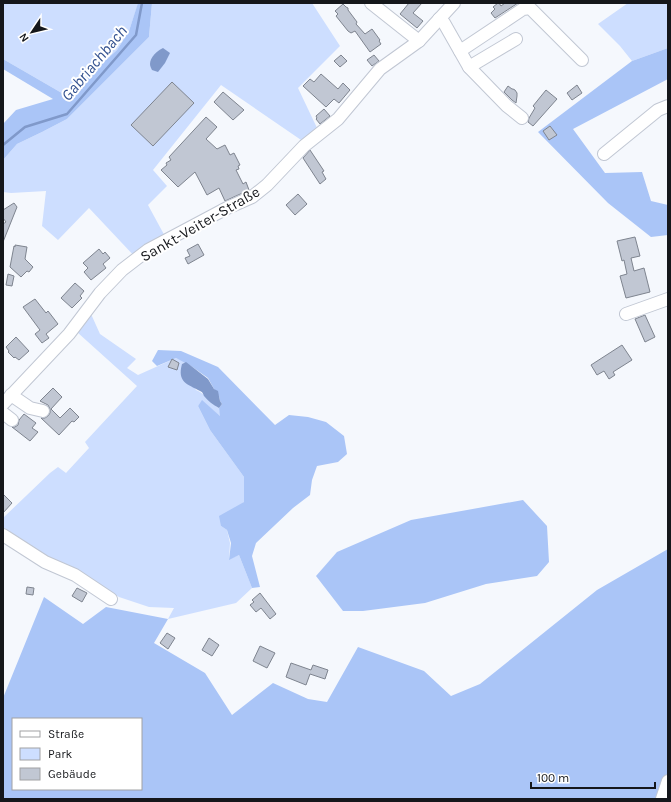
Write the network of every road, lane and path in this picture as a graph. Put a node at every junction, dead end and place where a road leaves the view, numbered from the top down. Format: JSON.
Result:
{"nodes":[{"id":1,"x":371,"y":3,"type":"edge"},
{"id":2,"x":454,"y":3,"type":"edge"},
{"id":3,"x":439,"y":20,"type":"junction"},
{"id":4,"x":516,"y":39,"type":"dead end"},
{"id":5,"x":419,"y":41,"type":"junction"},
{"id":6,"x":460,"y":51,"type":"junction"},
{"id":7,"x":582,"y":60,"type":"dead end"},
{"id":8,"x":469,"y":67,"type":"junction"},
{"id":9,"x":668,"y":106,"type":"edge"},
{"id":10,"x":522,"y":118,"type":"dead end"},
{"id":11,"x":604,"y":154,"type":"dead end"},
{"id":12,"x":668,"y":299,"type":"edge"},
{"id":13,"x":626,"y":314,"type":"dead end"},
{"id":14,"x":7,"y":399,"type":"edge"},
{"id":15,"x":43,"y":411,"type":"dead end"},
{"id":16,"x":3,"y":535,"type":"edge"},
{"id":17,"x":111,"y":598,"type":"dead end"},
{"id":18,"x":668,"y":781,"type":"edge"},
{"id":19,"x":662,"y":799,"type":"edge"}],
"edges":[{"from":1,"to":5,"type":"street"},
{"from":2,"to":3,"type":"street","name":"Sankt-Veiter-Straße"},
{"from":3,"to":5,"type":"street","name":"Sankt-Veiter-Straße"},
{"from":3,"to":6,"type":"street"},
{"from":4,"to":8,"type":"street"},
{"from":5,"to":14,"type":"street","name":"Sankt-Veiter-Straße"},
{"from":6,"to":7,"type":"street"},
{"from":6,"to":8,"type":"street"},
{"from":8,"to":10,"type":"street"},
{"from":9,"to":11,"type":"street"},
{"from":12,"to":13,"type":"street"},
{"from":14,"to":15,"type":"street"},
{"from":16,"to":17,"type":"street"},
{"from":18,"to":19,"type":"street"}]}
